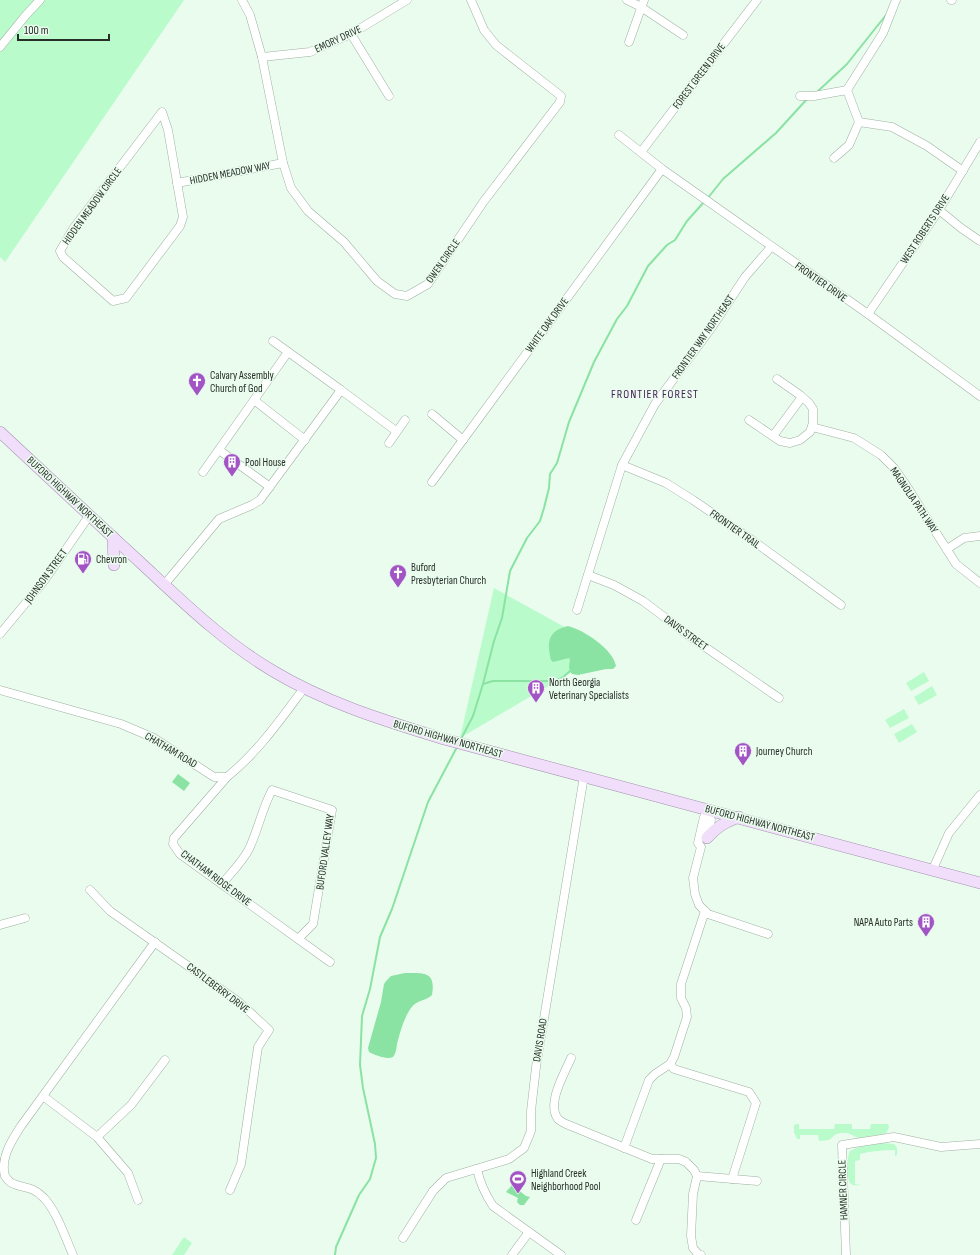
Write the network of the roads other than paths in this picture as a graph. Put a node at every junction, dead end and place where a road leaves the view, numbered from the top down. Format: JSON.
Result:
{"nodes":[{"id":1,"x":40,"y":0,"type":"edge"},
{"id":2,"x":242,"y":0,"type":"edge"},
{"id":3,"x":407,"y":0,"type":"edge"},
{"id":4,"x":471,"y":0,"type":"edge"},
{"id":5,"x":627,"y":0,"type":"edge"},
{"id":6,"x":757,"y":0,"type":"edge"},
{"id":7,"x":896,"y":0,"type":"edge"},
{"id":8,"x":642,"y":4,"type":"edge"},
{"id":9,"x":351,"y":34,"type":"junction"},
{"id":10,"x":683,"y":35,"type":"dead end"},
{"id":11,"x":629,"y":42,"type":"dead end"},
{"id":12,"x":0,"y":47,"type":"edge"},
{"id":13,"x":262,"y":57,"type":"junction"},
{"id":14,"x":847,"y":90,"type":"junction"},
{"id":15,"x":390,"y":96,"type":"dead end"},
{"id":16,"x":800,"y":96,"type":"dead end"},
{"id":17,"x":859,"y":122,"type":"junction"},
{"id":18,"x":619,"y":135,"type":"dead end"},
{"id":19,"x":980,"y":142,"type":"edge"},
{"id":20,"x":641,"y":152,"type":"junction"},
{"id":21,"x":834,"y":158,"type":"dead end"},
{"id":22,"x":283,"y":163,"type":"junction"},
{"id":23,"x":662,"y":169,"type":"junction"},
{"id":24,"x":962,"y":171,"type":"junction"},
{"id":25,"x":177,"y":183,"type":"junction"},
{"id":26,"x":939,"y":210,"type":"junction"},
{"id":27,"x":980,"y":241,"type":"edge"},
{"id":28,"x":771,"y":247,"type":"junction"},
{"id":29,"x":868,"y":314,"type":"junction"},
{"id":30,"x":273,"y":341,"type":"dead end"},
{"id":31,"x":288,"y":352,"type":"junction"},
{"id":32,"x":778,"y":379,"type":"dead end"},
{"id":33,"x":341,"y":390,"type":"junction"},
{"id":34,"x":980,"y":396,"type":"edge"},
{"id":35,"x":802,"y":397,"type":"junction"},
{"id":36,"x":254,"y":400,"type":"junction"},
{"id":37,"x":432,"y":414,"type":"dead end"},
{"id":38,"x":405,"y":420,"type":"dead end"},
{"id":39,"x":749,"y":420,"type":"dead end"},
{"id":40,"x":812,"y":427,"type":"junction"},
{"id":41,"x":396,"y":431,"type":"junction"},
{"id":42,"x":0,"y":432,"type":"edge"},
{"id":43,"x":773,"y":436,"type":"junction"},
{"id":44,"x":305,"y":440,"type":"junction"},
{"id":45,"x":463,"y":440,"type":"junction"},
{"id":46,"x":388,"y":443,"type":"dead end"},
{"id":47,"x":219,"y":450,"type":"junction"},
{"id":48,"x":622,"y":465,"type":"junction"},
{"id":49,"x":204,"y":472,"type":"dead end"},
{"id":50,"x":432,"y":482,"type":"dead end"},
{"id":51,"x":270,"y":487,"type":"junction"},
{"id":52,"x":89,"y":516,"type":"junction"},
{"id":53,"x":980,"y":536,"type":"edge"},
{"id":54,"x":113,"y":537,"type":"junction"},
{"id":55,"x":947,"y":549,"type":"junction"},
{"id":56,"x":114,"y":565,"type":"dead end"},
{"id":57,"x":588,"y":575,"type":"junction"},
{"id":58,"x":980,"y":583,"type":"edge"},
{"id":59,"x":164,"y":585,"type":"junction"},
{"id":60,"x":842,"y":605,"type":"dead end"},
{"id":61,"x":576,"y":610,"type":"dead end"},
{"id":62,"x":0,"y":634,"type":"edge"},
{"id":63,"x":304,"y":688,"type":"junction"},
{"id":64,"x":0,"y":690,"type":"edge"},
{"id":65,"x":779,"y":698,"type":"dead end"},
{"id":66,"x":584,"y":776,"type":"junction"},
{"id":67,"x":227,"y":777,"type":"junction"},
{"id":68,"x":980,"y":794,"type":"edge"},
{"id":69,"x":710,"y":813,"type":"junction"},
{"id":70,"x":739,"y":817,"type":"junction"},
{"id":71,"x":707,"y":838,"type":"junction"},
{"id":72,"x":701,"y":847,"type":"junction"},
{"id":73,"x":933,"y":870,"type":"junction"},
{"id":74,"x":980,"y":882,"type":"edge"},
{"id":75,"x":222,"y":884,"type":"junction"},
{"id":76,"x":90,"y":890,"type":"dead end"},
{"id":77,"x":705,"y":911,"type":"junction"},
{"id":78,"x":25,"y":918,"type":"dead end"},
{"id":79,"x":0,"y":925,"type":"edge"},
{"id":80,"x":768,"y":934,"type":"dead end"},
{"id":81,"x":298,"y":939,"type":"junction"},
{"id":82,"x":155,"y":942,"type":"junction"},
{"id":83,"x":330,"y":962,"type":"dead end"},
{"id":84,"x":572,"y":1058,"type":"dead end"},
{"id":85,"x":165,"y":1060,"type":"dead end"},
{"id":86,"x":670,"y":1064,"type":"junction"},
{"id":87,"x":43,"y":1096,"type":"junction"},
{"id":88,"x":97,"y":1137,"type":"junction"},
{"id":89,"x":980,"y":1144,"type":"edge"},
{"id":90,"x":624,"y":1148,"type":"junction"},
{"id":91,"x":661,"y":1159,"type":"junction"},
{"id":92,"x":477,"y":1169,"type":"junction"},
{"id":93,"x":697,"y":1176,"type":"junction"},
{"id":94,"x":732,"y":1179,"type":"junction"},
{"id":95,"x":3,"y":1180,"type":"edge"},
{"id":96,"x":757,"y":1181,"type":"dead end"},
{"id":97,"x":230,"y":1190,"type":"dead end"},
{"id":98,"x":138,"y":1200,"type":"dead end"},
{"id":99,"x":636,"y":1220,"type":"dead end"},
{"id":100,"x":529,"y":1232,"type":"junction"},
{"id":101,"x":403,"y":1238,"type":"dead end"},
{"id":102,"x":73,"y":1255,"type":"edge"},
{"id":103,"x":512,"y":1255,"type":"edge"},
{"id":104,"x":561,"y":1255,"type":"edge"},
{"id":105,"x":701,"y":1255,"type":"edge"},
{"id":106,"x":846,"y":1255,"type":"edge"}],
"edges":[{"from":1,"to":12,"type":"street"},
{"from":2,"to":13,"type":"street","name":"OWEN CIRCLE"},
{"from":3,"to":9,"type":"street","name":"EMORY DRIVE"},
{"from":4,"to":22,"type":"street","name":"OWEN CIRCLE"},
{"from":5,"to":8,"type":"street"},
{"from":6,"to":20,"type":"street","name":"FOREST GREEN DRIVE"},
{"from":7,"to":14,"type":"street"},
{"from":8,"to":10,"type":"street"},
{"from":8,"to":11,"type":"street"},
{"from":9,"to":13,"type":"street","name":"EMORY DRIVE"},
{"from":9,"to":15,"type":"street"},
{"from":13,"to":22,"type":"street","name":"OWEN CIRCLE"},
{"from":14,"to":16,"type":"street"},
{"from":14,"to":17,"type":"street"},
{"from":17,"to":21,"type":"street"},
{"from":17,"to":24,"type":"street"},
{"from":18,"to":20,"type":"street"},
{"from":19,"to":24,"type":"street","name":"WEST ROBERTS DRIVE"},
{"from":20,"to":23,"type":"street","name":"FRONTIER DRIVE"},
{"from":22,"to":25,"type":"street","name":"HIDDEN MEADOW WAY"},
{"from":23,"to":28,"type":"street","name":"FRONTIER DRIVE"},
{"from":23,"to":45,"type":"street","name":"WHITE OAK DRIVE"},
{"from":24,"to":26,"type":"street","name":"WEST ROBERTS DRIVE"},
{"from":25,"to":25,"type":"street","name":"HIDDEN MEADOW CIRCLE"},
{"from":26,"to":27,"type":"street"},
{"from":26,"to":29,"type":"street","name":"WEST ROBERTS DRIVE"},
{"from":28,"to":29,"type":"street","name":"FRONTIER DRIVE"},
{"from":28,"to":48,"type":"street","name":"FRONTIER WAY NORTHEAST"},
{"from":29,"to":34,"type":"street","name":"FRONTIER DRIVE"},
{"from":30,"to":31,"type":"street"},
{"from":31,"to":33,"type":"street"},
{"from":31,"to":36,"type":"street"},
{"from":32,"to":35,"type":"street"},
{"from":33,"to":41,"type":"street"},
{"from":33,"to":44,"type":"street"},
{"from":35,"to":40,"type":"street"},
{"from":35,"to":43,"type":"street"},
{"from":36,"to":44,"type":"street"},
{"from":36,"to":47,"type":"street"},
{"from":37,"to":45,"type":"street"},
{"from":38,"to":41,"type":"street"},
{"from":39,"to":43,"type":"street"},
{"from":40,"to":43,"type":"street"},
{"from":40,"to":55,"type":"street","name":"MAGNOLIA PATH WAY"},
{"from":41,"to":46,"type":"street"},
{"from":42,"to":52,"type":"main road","name":"BUFORD HIGHWAY NORTHEAST"},
{"from":44,"to":51,"type":"street"},
{"from":45,"to":50,"type":"street","name":"WHITE OAK DRIVE"},
{"from":47,"to":49,"type":"street"},
{"from":47,"to":51,"type":"street"},
{"from":48,"to":57,"type":"street","name":"FRONTIER WAY NORTHEAST"},
{"from":48,"to":60,"type":"street","name":"FRONTIER TRAIL"},
{"from":51,"to":59,"type":"street"},
{"from":52,"to":54,"type":"main road","name":"BUFORD HIGHWAY NORTHEAST"},
{"from":52,"to":62,"type":"street","name":"JOHNSON STREET"},
{"from":53,"to":55,"type":"street"},
{"from":54,"to":56,"type":"main road"},
{"from":54,"to":59,"type":"main road","name":"BUFORD HIGHWAY NORTHEAST"},
{"from":55,"to":58,"type":"street","name":"MAGNOLIA PATH WAY"},
{"from":57,"to":61,"type":"street","name":"FRONTIER WAY NORTHEAST"},
{"from":57,"to":65,"type":"street","name":"DAVIS STREET"},
{"from":59,"to":63,"type":"main road","name":"BUFORD HIGHWAY NORTHEAST"},
{"from":63,"to":66,"type":"main road","name":"BUFORD HIGHWAY NORTHEAST"},
{"from":63,"to":67,"type":"street"},
{"from":64,"to":67,"type":"street","name":"CHATHAM ROAD"},
{"from":66,"to":69,"type":"main road","name":"BUFORD HIGHWAY NORTHEAST"},
{"from":66,"to":92,"type":"street","name":"DAVIS ROAD"},
{"from":67,"to":75,"type":"street","name":"CHATHAM RIDGE DRIVE"},
{"from":68,"to":73,"type":"street"},
{"from":69,"to":70,"type":"main road","name":"BUFORD HIGHWAY NORTHEAST"},
{"from":69,"to":71,"type":"street"},
{"from":69,"to":72,"type":"street"},
{"from":70,"to":71,"type":"main road"},
{"from":70,"to":73,"type":"main road","name":"BUFORD HIGHWAY NORTHEAST"},
{"from":71,"to":72,"type":"street"},
{"from":72,"to":77,"type":"street"},
{"from":73,"to":74,"type":"main road","name":"BUFORD HIGHWAY NORTHEAST"},
{"from":75,"to":81,"type":"street","name":"CHATHAM RIDGE DRIVE"},
{"from":75,"to":81,"type":"street","name":"BUFORD VALLEY WAY"},
{"from":76,"to":82,"type":"street","name":"CASTLEBERRY DRIVE"},
{"from":77,"to":80,"type":"street"},
{"from":77,"to":86,"type":"street"},
{"from":78,"to":79,"type":"street"},
{"from":81,"to":83,"type":"street","name":"CHATHAM RIDGE DRIVE"},
{"from":82,"to":87,"type":"street"},
{"from":82,"to":97,"type":"street","name":"CASTLEBERRY DRIVE"},
{"from":84,"to":90,"type":"street"},
{"from":85,"to":88,"type":"street"},
{"from":86,"to":90,"type":"street"},
{"from":86,"to":94,"type":"street"},
{"from":87,"to":88,"type":"street"},
{"from":87,"to":95,"type":"street"},
{"from":88,"to":98,"type":"street"},
{"from":89,"to":106,"type":"street","name":"HAMNER CIRCLE"},
{"from":90,"to":91,"type":"street"},
{"from":91,"to":93,"type":"street"},
{"from":91,"to":99,"type":"street"},
{"from":92,"to":100,"type":"street"},
{"from":92,"to":101,"type":"street","name":"DAVIS ROAD"},
{"from":93,"to":94,"type":"street"},
{"from":93,"to":105,"type":"street"},
{"from":94,"to":96,"type":"street"},
{"from":95,"to":102,"type":"street"},
{"from":100,"to":103,"type":"street"},
{"from":100,"to":104,"type":"street"}]}
